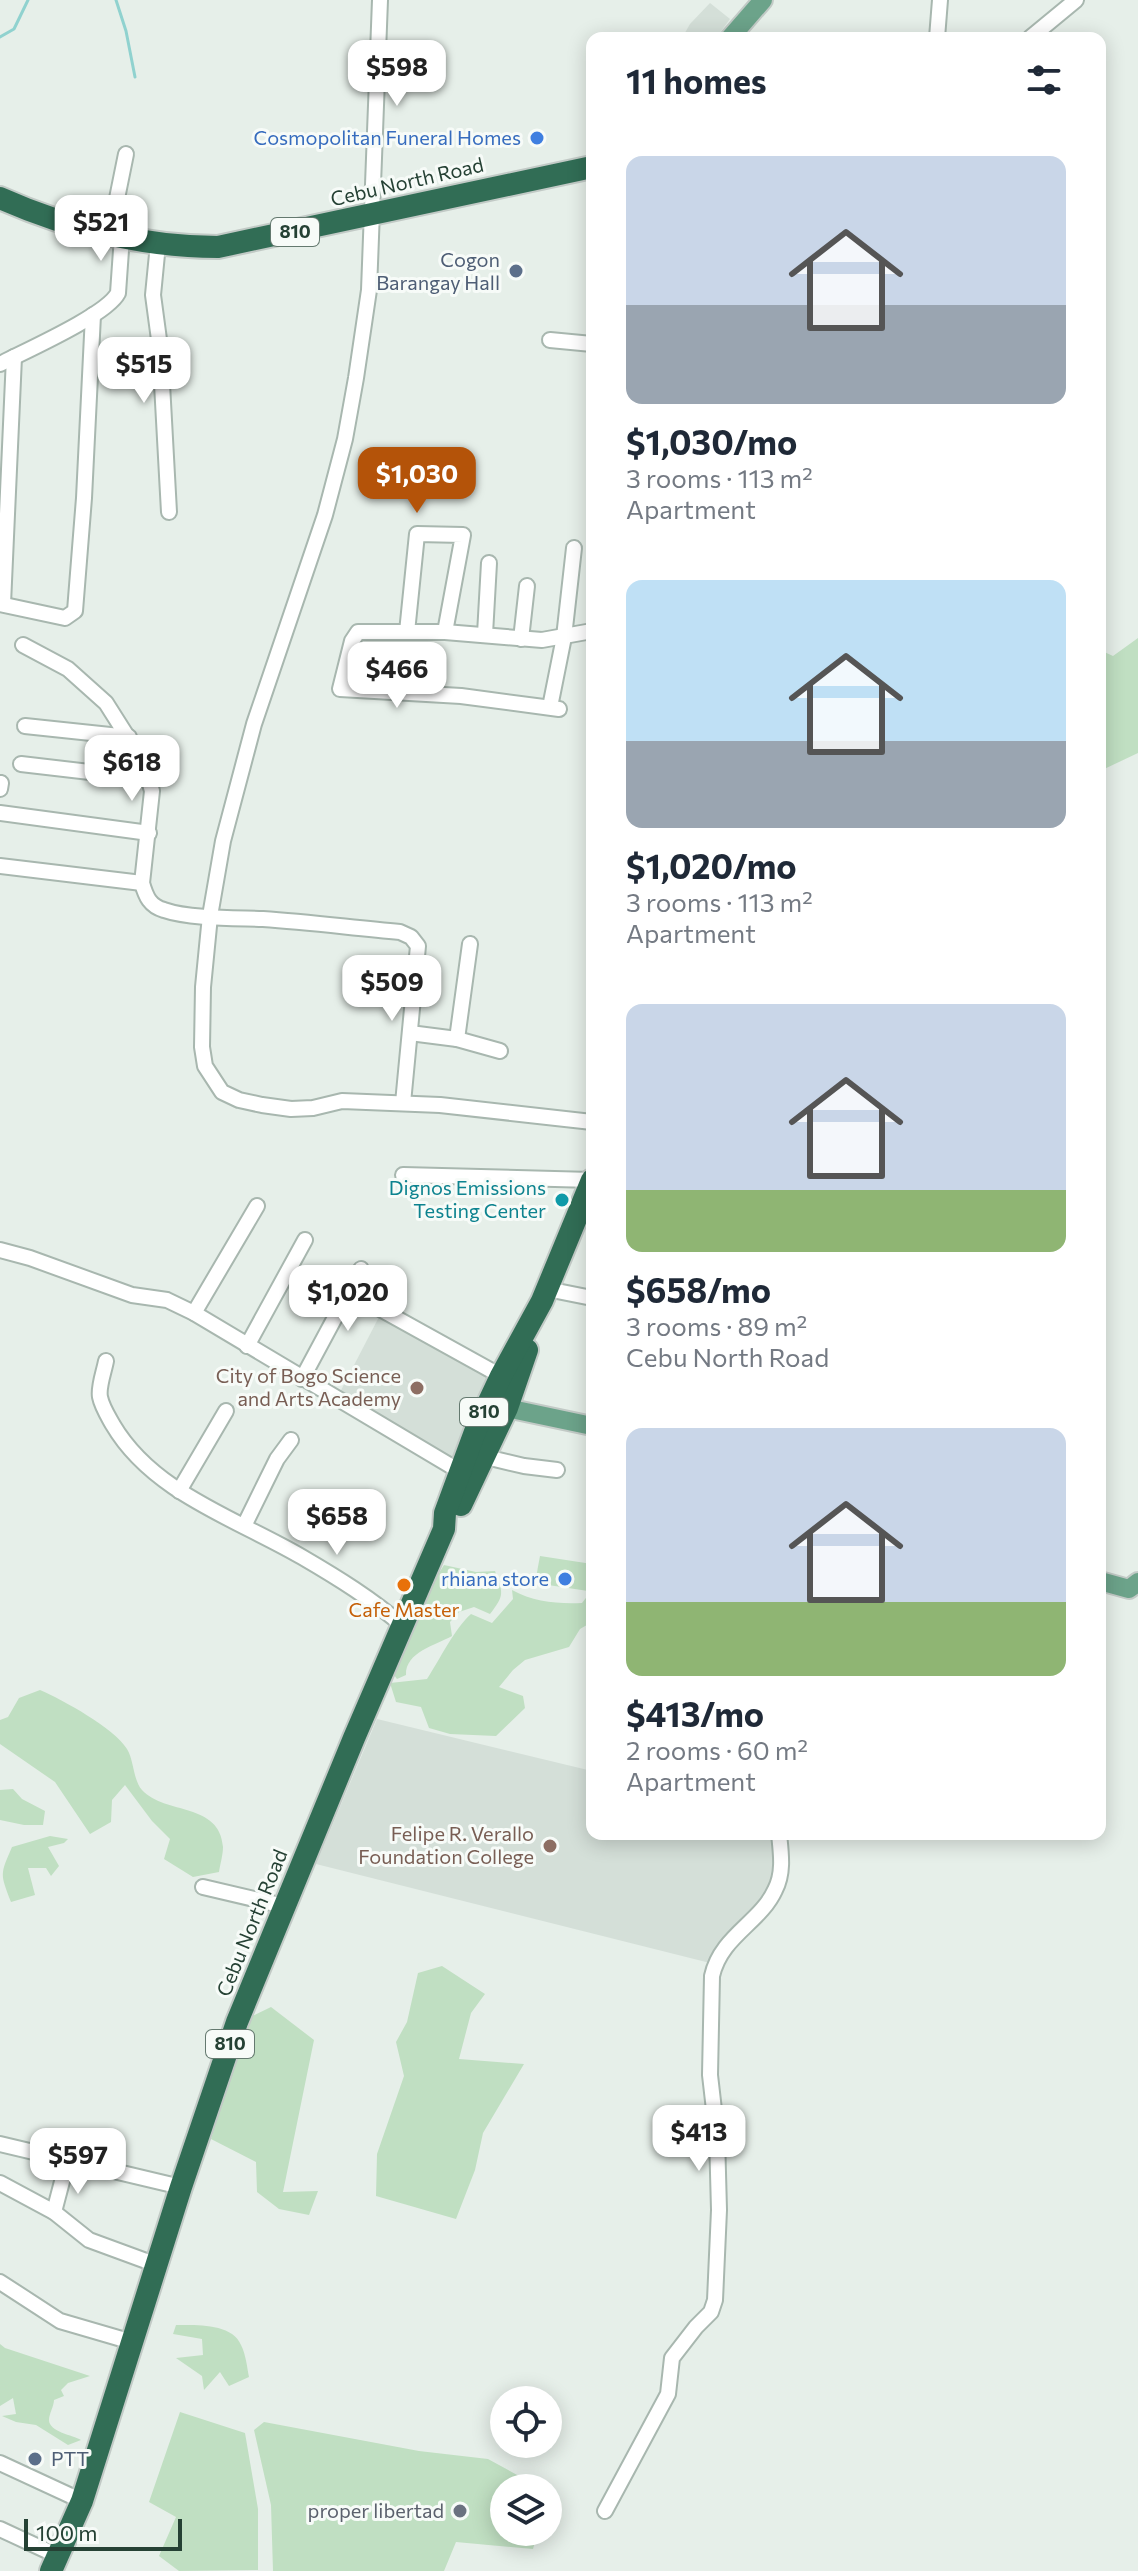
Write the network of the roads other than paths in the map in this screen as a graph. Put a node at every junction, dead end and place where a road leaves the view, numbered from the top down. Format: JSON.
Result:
{"nodes":[{"id":1,"x":380,"y":0,"type":"edge"},
{"id":2,"x":763,"y":0,"type":"edge"},
{"id":3,"x":940,"y":0,"type":"edge"},
{"id":4,"x":1076,"y":0,"type":"edge"},
{"id":5,"x":735,"y":32,"type":"edge"},
{"id":6,"x":937,"y":32,"type":"edge"},
{"id":7,"x":1037,"y":32,"type":"edge"},
{"id":8,"x":126,"y":154,"type":"dead end"},
{"id":9,"x":586,"y":168,"type":"edge"},
{"id":10,"x":0,"y":198,"type":"edge"},
{"id":11,"x":373,"y":214,"type":"junction"},
{"id":12,"x":116,"y":235,"type":"junction"},
{"id":13,"x":158,"y":244,"type":"junction"},
{"id":14,"x":93,"y":315,"type":"junction"},
{"id":15,"x":550,"y":340,"type":"dead end"},
{"id":16,"x":586,"y":343,"type":"edge"},
{"id":17,"x":14,"y":357,"type":"junction"},
{"id":18,"x":0,"y":364,"type":"edge"},
{"id":19,"x":169,"y":512,"type":"dead end"},
{"id":20,"x":574,"y":548,"type":"dead end"},
{"id":21,"x":489,"y":563,"type":"dead end"},
{"id":22,"x":527,"y":586,"type":"dead end"},
{"id":23,"x":2,"y":604,"type":"edge"},
{"id":24,"x":407,"y":632,"type":"junction"},
{"id":25,"x":445,"y":632,"type":"junction"},
{"id":26,"x":586,"y":632,"type":"edge"},
{"id":27,"x":485,"y":634,"type":"junction"},
{"id":28,"x":564,"y":637,"type":"junction"},
{"id":29,"x":521,"y":639,"type":"junction"},
{"id":30,"x":23,"y":645,"type":"dead end"},
{"id":31,"x":25,"y":726,"type":"dead end"},
{"id":32,"x":129,"y":737,"type":"junction"},
{"id":33,"x":21,"y":764,"type":"dead end"},
{"id":34,"x":150,"y":779,"type":"junction"},
{"id":35,"x":1,"y":783,"type":"edge"},
{"id":36,"x":0,"y":789,"type":"edge"},
{"id":37,"x":0,"y":813,"type":"edge"},
{"id":38,"x":149,"y":833,"type":"junction"},
{"id":39,"x":0,"y":866,"type":"edge"},
{"id":40,"x":142,"y":883,"type":"junction"},
{"id":41,"x":210,"y":916,"type":"junction"},
{"id":42,"x":470,"y":944,"type":"dead end"},
{"id":43,"x":410,"y":1033,"type":"junction"},
{"id":44,"x":457,"y":1039,"type":"junction"},
{"id":45,"x":500,"y":1051,"type":"dead end"},
{"id":46,"x":403,"y":1103,"type":"junction"},
{"id":47,"x":586,"y":1121,"type":"edge"},
{"id":48,"x":403,"y":1175,"type":"dead end"},
{"id":49,"x":586,"y":1180,"type":"edge"},
{"id":50,"x":586,"y":1194,"type":"edge"},
{"id":51,"x":257,"y":1206,"type":"dead end"},
{"id":52,"x":305,"y":1240,"type":"dead end"},
{"id":53,"x":0,"y":1250,"type":"edge"},
{"id":54,"x":361,"y":1269,"type":"dead end"},
{"id":55,"x":544,"y":1295,"type":"junction"},
{"id":56,"x":586,"y":1298,"type":"edge"},
{"id":57,"x":380,"y":1309,"type":"dead end"},
{"id":58,"x":194,"y":1313,"type":"junction"},
{"id":59,"x":247,"y":1346,"type":"junction"},
{"id":60,"x":106,"y":1361,"type":"dead end"},
{"id":61,"x":501,"y":1376,"type":"junction"},
{"id":62,"x":302,"y":1379,"type":"junction"},
{"id":63,"x":498,"y":1404,"type":"junction"},
{"id":64,"x":226,"y":1411,"type":"dead end"},
{"id":65,"x":489,"y":1425,"type":"junction"},
{"id":66,"x":586,"y":1425,"type":"edge"},
{"id":67,"x":291,"y":1440,"type":"dead end"},
{"id":68,"x":486,"y":1457,"type":"junction"},
{"id":69,"x":557,"y":1470,"type":"dead end"},
{"id":70,"x":467,"y":1475,"type":"junction"},
{"id":71,"x":179,"y":1491,"type":"junction"},
{"id":72,"x":244,"y":1526,"type":"junction"},
{"id":73,"x":1106,"y":1582,"type":"edge"},
{"id":74,"x":1135,"y":1588,"type":"edge"},
{"id":75,"x":403,"y":1626,"type":"junction"},
{"id":76,"x":779,"y":1840,"type":"edge"},
{"id":77,"x":203,"y":1887,"type":"dead end"},
{"id":78,"x":284,"y":1906,"type":"junction"},
{"id":79,"x":0,"y":2144,"type":"edge"},
{"id":80,"x":65,"y":2170,"type":"dead end"},
{"id":81,"x":0,"y":2183,"type":"edge"},
{"id":82,"x":181,"y":2187,"type":"junction"},
{"id":83,"x":54,"y":2212,"type":"junction"},
{"id":84,"x":157,"y":2265,"type":"junction"},
{"id":85,"x":0,"y":2282,"type":"edge"},
{"id":86,"x":132,"y":2342,"type":"junction"},
{"id":87,"x":0,"y":2463,"type":"edge"},
{"id":88,"x":82,"y":2501,"type":"junction"},
{"id":89,"x":605,"y":2511,"type":"dead end"},
{"id":90,"x":0,"y":2529,"type":"edge"},
{"id":91,"x":55,"y":2563,"type":"edge"}],
"edges":[{"from":1,"to":11,"type":"street"},
{"from":2,"to":5,"type":"main road"},
{"from":3,"to":6,"type":"street"},
{"from":4,"to":7,"type":"street"},
{"from":8,"to":12,"type":"street"},
{"from":9,"to":11,"type":"highway","name":"Cebu North Road","number":"810"},
{"from":10,"to":12,"type":"highway","name":"Cebu North Road","number":"810"},
{"from":11,"to":13,"type":"highway","name":"Cebu North Road","number":"810"},
{"from":11,"to":41,"type":"street"},
{"from":12,"to":13,"type":"highway","name":"Cebu North Road","number":"810"},
{"from":12,"to":14,"type":"street"},
{"from":13,"to":19,"type":"street"},
{"from":14,"to":17,"type":"street"},
{"from":14,"to":23,"type":"street"},
{"from":15,"to":16,"type":"street"},
{"from":17,"to":18,"type":"street"},
{"from":17,"to":23,"type":"street"},
{"from":20,"to":28,"type":"street"},
{"from":21,"to":27,"type":"street"},
{"from":22,"to":29,"type":"street"},
{"from":24,"to":25,"type":"street"},
{"from":24,"to":25,"type":"street"},
{"from":24,"to":28,"type":"street"},
{"from":25,"to":27,"type":"street"},
{"from":26,"to":28,"type":"street"},
{"from":27,"to":29,"type":"street"},
{"from":28,"to":29,"type":"street"},
{"from":30,"to":32,"type":"street"},
{"from":31,"to":32,"type":"street"},
{"from":32,"to":34,"type":"street"},
{"from":33,"to":34,"type":"street"},
{"from":34,"to":38,"type":"street"},
{"from":35,"to":36,"type":"street"},
{"from":37,"to":38,"type":"street"},
{"from":38,"to":40,"type":"street"},
{"from":39,"to":40,"type":"street"},
{"from":40,"to":41,"type":"street"},
{"from":41,"to":43,"type":"street"},
{"from":41,"to":46,"type":"street"},
{"from":42,"to":44,"type":"street"},
{"from":43,"to":44,"type":"street"},
{"from":43,"to":46,"type":"street"},
{"from":44,"to":45,"type":"street"},
{"from":46,"to":47,"type":"street"},
{"from":48,"to":49,"type":"street"},
{"from":50,"to":55,"type":"highway","name":"Cebu North Road","number":"810"},
{"from":51,"to":58,"type":"street"},
{"from":52,"to":59,"type":"street"},
{"from":53,"to":58,"type":"street"},
{"from":54,"to":62,"type":"street"},
{"from":55,"to":56,"type":"street"},
{"from":55,"to":61,"type":"highway","name":"Cebu North Road","number":"810"},
{"from":55,"to":63,"type":"highway","name":"Cebu North Road","number":"810"},
{"from":57,"to":61,"type":"street"},
{"from":58,"to":59,"type":"street"},
{"from":59,"to":62,"type":"street"},
{"from":60,"to":71,"type":"street"},
{"from":61,"to":63,"type":"highway","name":"Cebu North Road","number":"810"},
{"from":62,"to":70,"type":"street"},
{"from":63,"to":65,"type":"highway","name":"Cebu North Road","number":"810"},
{"from":63,"to":66,"type":"main road"},
{"from":64,"to":71,"type":"street"},
{"from":65,"to":68,"type":"highway","name":"Cebu North Road","number":"810"},
{"from":65,"to":70,"type":"highway","name":"Cebu North Road","number":"810"},
{"from":67,"to":72,"type":"street"},
{"from":68,"to":69,"type":"street"},
{"from":68,"to":70,"type":"highway","name":"Cebu North Road","number":"810"},
{"from":70,"to":75,"type":"highway","name":"Cebu North Road","number":"810"},
{"from":71,"to":72,"type":"street"},
{"from":72,"to":75,"type":"street"},
{"from":73,"to":74,"type":"main road"},
{"from":75,"to":78,"type":"highway","name":"Cebu North Road","number":"810"},
{"from":76,"to":89,"type":"street"},
{"from":77,"to":78,"type":"street"},
{"from":78,"to":82,"type":"highway","name":"Cebu North Road","number":"810"},
{"from":79,"to":82,"type":"street"},
{"from":80,"to":83,"type":"street"},
{"from":81,"to":83,"type":"street"},
{"from":82,"to":84,"type":"highway","name":"Cebu North Road","number":"810"},
{"from":83,"to":84,"type":"street"},
{"from":84,"to":86,"type":"highway","name":"Cebu North Road","number":"810"},
{"from":85,"to":86,"type":"street"},
{"from":86,"to":88,"type":"highway","name":"Cebu North Road","number":"810"},
{"from":87,"to":88,"type":"street"},
{"from":88,"to":91,"type":"highway","name":"Cebu North Road","number":"810"},
{"from":90,"to":91,"type":"street"}]}
